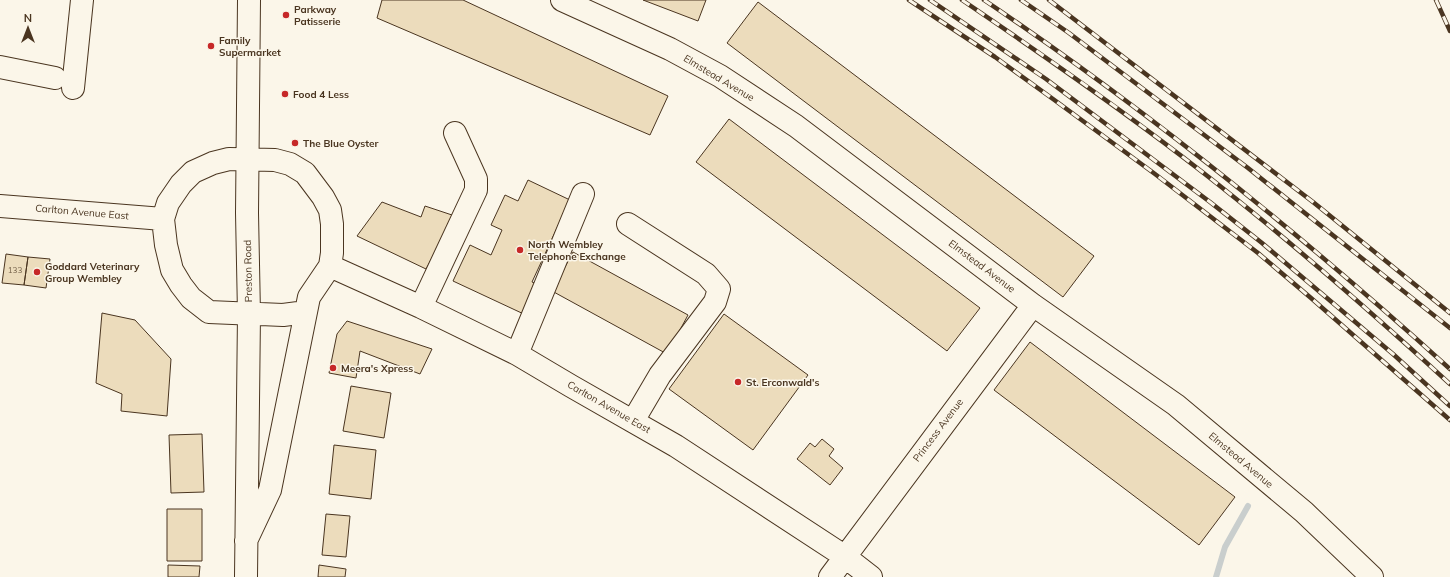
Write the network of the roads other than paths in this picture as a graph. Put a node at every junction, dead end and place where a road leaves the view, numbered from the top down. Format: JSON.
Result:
{"nodes":[{"id":1,"x":82,"y":0,"type":"edge"},
{"id":2,"x":249,"y":0,"type":"edge"},
{"id":3,"x":562,"y":0,"type":"edge"},
{"id":4,"x":0,"y":67,"type":"edge"},
{"id":5,"x":455,"y":133,"type":"dead end"},
{"id":6,"x":247,"y":158,"type":"junction"},
{"id":7,"x":583,"y":194,"type":"dead end"},
{"id":8,"x":0,"y":206,"type":"edge"},
{"id":9,"x":163,"y":219,"type":"junction"},
{"id":10,"x":628,"y":224,"type":"dead end"},
{"id":11,"x":330,"y":266,"type":"junction"},
{"id":12,"x":1033,"y":305,"type":"junction"},
{"id":13,"x":421,"y":307,"type":"junction"},
{"id":14,"x":306,"y":312,"type":"junction"},
{"id":15,"x":249,"y":314,"type":"junction"},
{"id":16,"x":518,"y":354,"type":"junction"},
{"id":17,"x":633,"y":421,"type":"junction"},
{"id":18,"x":246,"y":542,"type":"junction"},
{"id":19,"x":844,"y":556,"type":"junction"},
{"id":20,"x":246,"y":577,"type":"edge"},
{"id":21,"x":830,"y":577,"type":"edge"},
{"id":22,"x":871,"y":577,"type":"edge"},
{"id":23,"x":1372,"y":577,"type":"edge"}],
"edges":[{"from":1,"to":4,"type":"street"},
{"from":2,"to":6,"type":"street","name":"Preston Road"},
{"from":3,"to":12,"type":"street","name":"Elmstead Avenue"},
{"from":5,"to":13,"type":"street"},
{"from":6,"to":9,"type":"street"},
{"from":6,"to":11,"type":"street"},
{"from":6,"to":15,"type":"street","name":"Preston Road"},
{"from":7,"to":16,"type":"street"},
{"from":8,"to":9,"type":"street","name":"Carlton Avenue East"},
{"from":9,"to":15,"type":"street"},
{"from":10,"to":17,"type":"street"},
{"from":11,"to":13,"type":"street","name":"Carlton Avenue East"},
{"from":11,"to":14,"type":"street"},
{"from":12,"to":19,"type":"street","name":"Princess Avenue"},
{"from":12,"to":23,"type":"street","name":"Elmstead Avenue"},
{"from":13,"to":16,"type":"street","name":"Carlton Avenue East"},
{"from":14,"to":15,"type":"street"},
{"from":14,"to":18,"type":"street","name":"Preston Road"},
{"from":15,"to":18,"type":"street","name":"Preston Road"},
{"from":16,"to":17,"type":"street","name":"Carlton Avenue East"},
{"from":17,"to":19,"type":"street","name":"Carlton Avenue East"},
{"from":18,"to":20,"type":"street","name":"Preston Road"},
{"from":19,"to":21,"type":"street","name":"Princess Avenue"},
{"from":19,"to":22,"type":"street","name":"Carlton Avenue East"}]}
